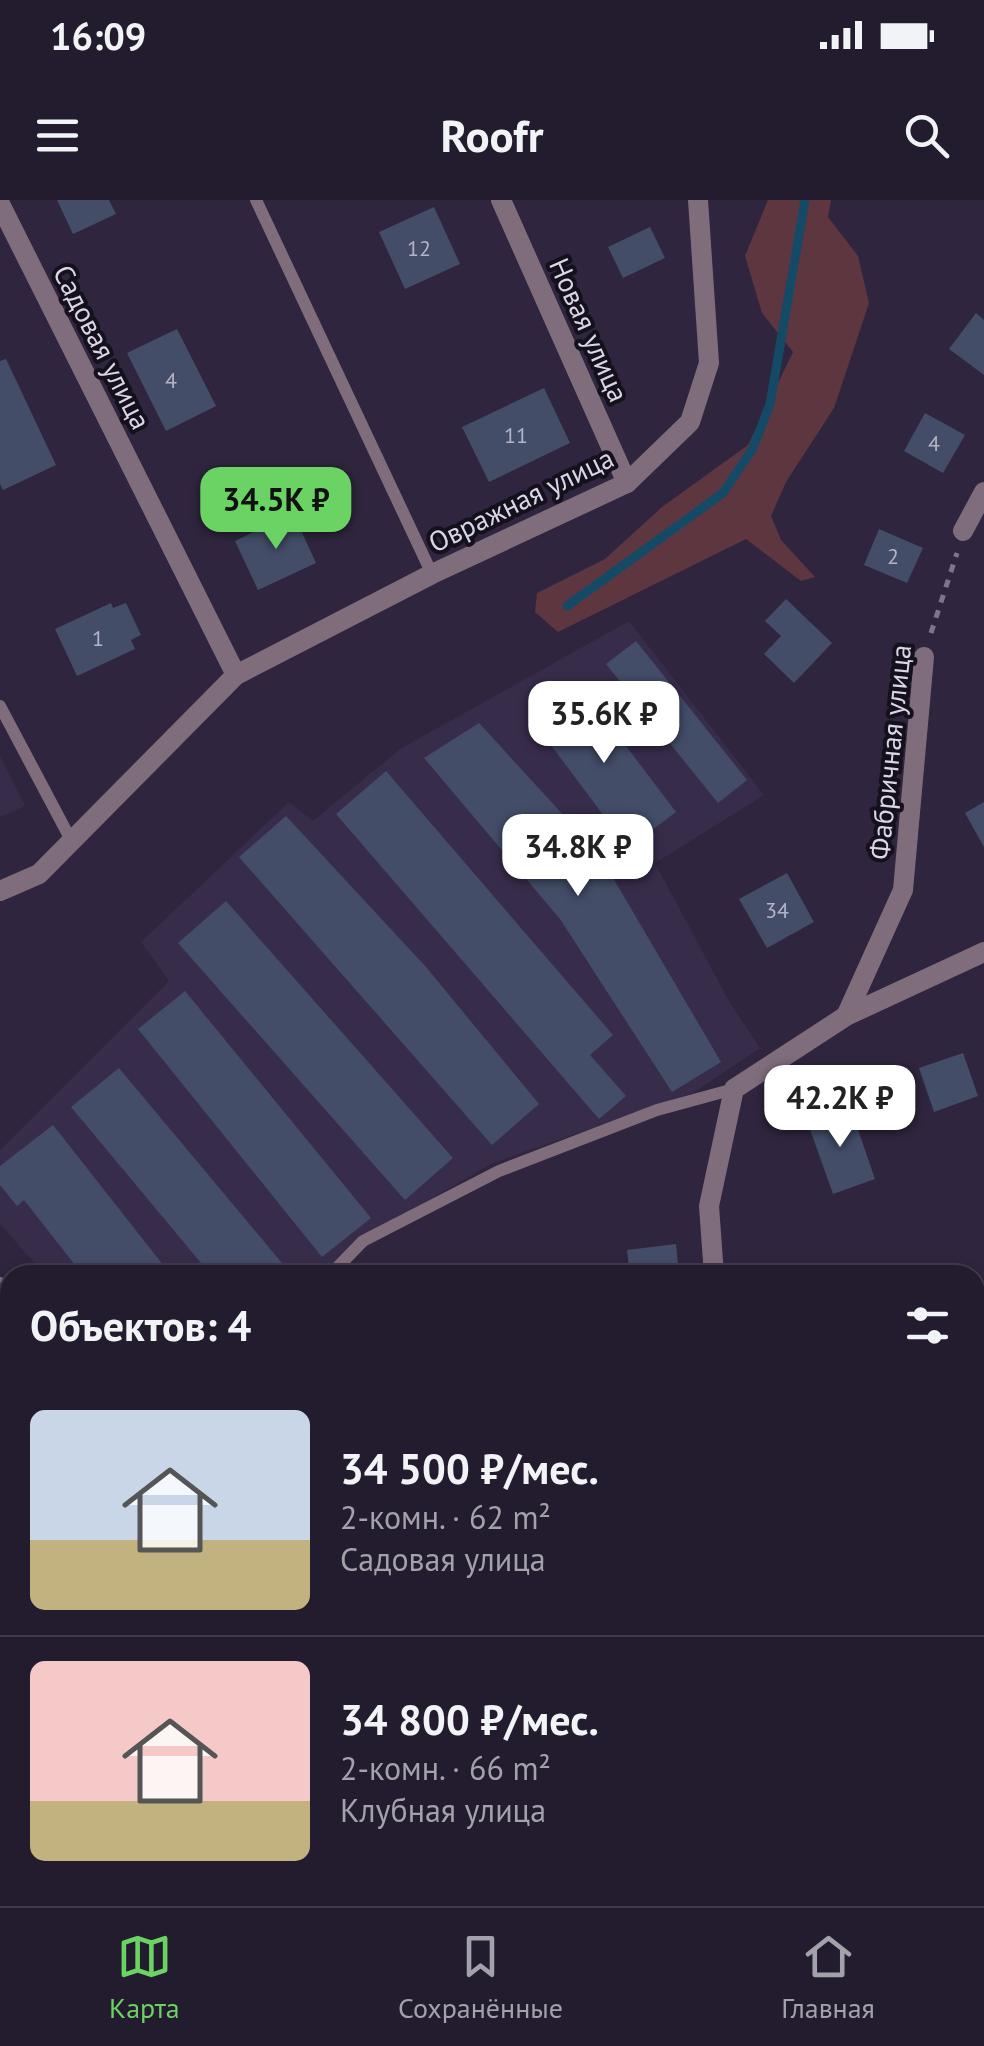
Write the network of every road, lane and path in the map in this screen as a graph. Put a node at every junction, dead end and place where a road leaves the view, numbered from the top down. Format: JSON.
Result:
{"nodes":[{"id":1,"x":256,"y":200,"type":"edge"},
{"id":2,"x":501,"y":200,"type":"edge"},
{"id":3,"x":698,"y":200,"type":"edge"},
{"id":4,"x":0,"y":204,"type":"edge"},
{"id":5,"x":627,"y":483,"type":"junction"},
{"id":6,"x":984,"y":492,"type":"edge"},
{"id":7,"x":964,"y":531,"type":"joint"},
{"id":8,"x":432,"y":574,"type":"junction"},
{"id":9,"x":924,"y":657,"type":"joint"},
{"id":10,"x":236,"y":675,"type":"junction"},
{"id":11,"x":0,"y":706,"type":"edge"},
{"id":12,"x":71,"y":840,"type":"junction"},
{"id":13,"x":0,"y":891,"type":"edge"},
{"id":14,"x":984,"y":952,"type":"edge"},
{"id":15,"x":846,"y":1016,"type":"junction"},
{"id":16,"x":734,"y":1089,"type":"junction"},
{"id":17,"x":340,"y":1265,"type":"edge"},
{"id":18,"x":713,"y":1265,"type":"edge"}],
"edges":[{"from":1,"to":8,"type":"lane"},
{"from":2,"to":5,"type":"street","name":"Новая улица"},
{"from":3,"to":5,"type":"street","name":"Овражная улица"},
{"from":4,"to":10,"type":"street","name":"Садовая улица"},
{"from":5,"to":8,"type":"street","name":"Овражная улица"},
{"from":6,"to":7,"type":"street"},
{"from":7,"to":9,"type":"path","name":"Фабричная улица"},
{"from":8,"to":10,"type":"street","name":"Овражная улица"},
{"from":9,"to":15,"type":"street","name":"Фабричная улица"},
{"from":10,"to":12,"type":"street","name":"Овражная улица"},
{"from":11,"to":12,"type":"lane"},
{"from":12,"to":13,"type":"street","name":"Овражная улица"},
{"from":14,"to":15,"type":"street"},
{"from":15,"to":16,"type":"street"},
{"from":16,"to":17,"type":"lane"},
{"from":16,"to":18,"type":"street"}]}
